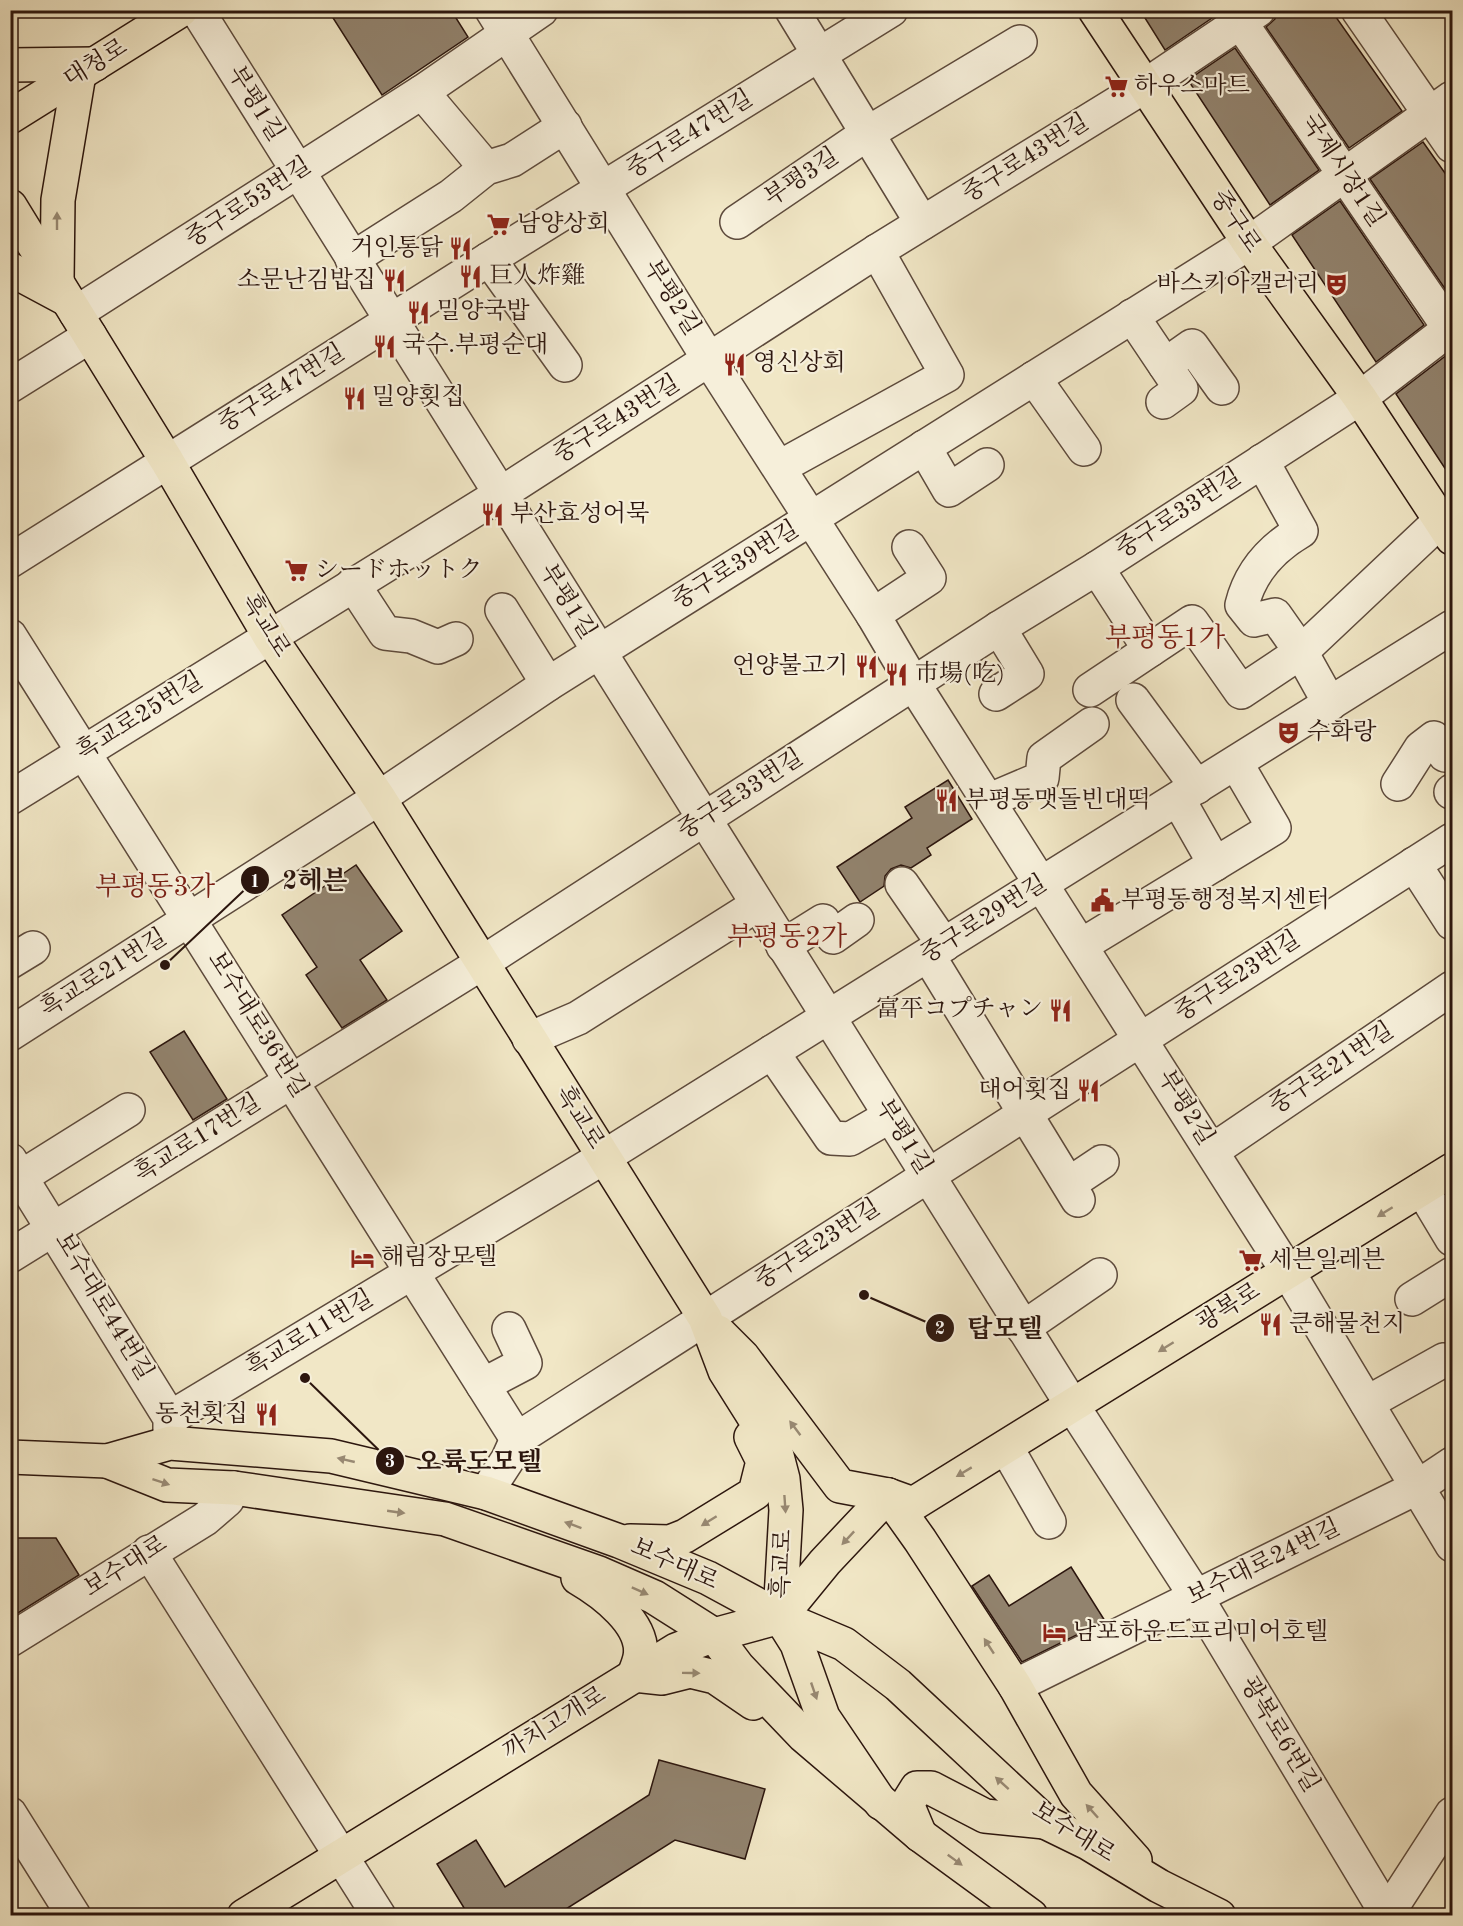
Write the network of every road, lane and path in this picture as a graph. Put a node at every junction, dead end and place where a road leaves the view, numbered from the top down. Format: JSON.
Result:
{"nodes":[{"id":1,"x":181,"y":10,"type":"edge"},
{"id":2,"x":197,"y":10,"type":"edge"},
{"id":3,"x":541,"y":10,"type":"edge"},
{"id":4,"x":792,"y":10,"type":"edge"},
{"id":5,"x":891,"y":10,"type":"edge"},
{"id":6,"x":1095,"y":10,"type":"edge"},
{"id":7,"x":1358,"y":10,"type":"edge"},
{"id":8,"x":1244,"y":14,"type":"edge"},
{"id":9,"x":499,"y":22,"type":"edge"},
{"id":10,"x":1020,"y":42,"type":"dead end"},
{"id":11,"x":818,"y":56,"type":"junction"},
{"id":12,"x":10,"y":65,"type":"edge"},
{"id":13,"x":88,"y":69,"type":"junction"},
{"id":14,"x":1145,"y":86,"type":"junction"},
{"id":15,"x":422,"y":92,"type":"junction"},
{"id":16,"x":1442,"y":107,"type":"edge"},
{"id":17,"x":10,"y":117,"type":"edge"},
{"id":18,"x":565,"y":126,"type":"junction"},
{"id":19,"x":868,"y":134,"type":"junction"},
{"id":20,"x":1452,"y":146,"type":"edge"},
{"id":21,"x":486,"y":168,"type":"junction"},
{"id":22,"x":297,"y":172,"type":"junction"},
{"id":23,"x":1345,"y":176,"type":"junction"},
{"id":24,"x":604,"y":188,"type":"junction"},
{"id":25,"x":10,"y":206,"type":"edge"},
{"id":26,"x":736,"y":222,"type":"dead end"},
{"id":27,"x":922,"y":223,"type":"junction"},
{"id":28,"x":1249,"y":243,"type":"junction"},
{"id":29,"x":877,"y":251,"type":"junction"},
{"id":30,"x":352,"y":259,"type":"junction"},
{"id":31,"x":489,"y":259,"type":"junction"},
{"id":32,"x":10,"y":269,"type":"edge"},
{"id":33,"x":73,"y":307,"type":"junction"},
{"id":34,"x":1132,"y":316,"type":"junction"},
{"id":35,"x":391,"y":321,"type":"junction"},
{"id":36,"x":1452,"y":329,"type":"edge"},
{"id":37,"x":710,"y":361,"type":"junction"},
{"id":38,"x":565,"y":364,"type":"dead end"},
{"id":39,"x":1165,"y":365,"type":"junction"},
{"id":40,"x":1034,"y":378,"type":"junction"},
{"id":41,"x":10,"y":386,"type":"edge"},
{"id":42,"x":1222,"y":388,"type":"dead end"},
{"id":43,"x":1360,"y":398,"type":"junction"},
{"id":44,"x":1163,"y":402,"type":"dead end"},
{"id":45,"x":924,"y":447,"type":"junction"},
{"id":46,"x":1084,"y":449,"type":"dead end"},
{"id":47,"x":167,"y":460,"type":"junction"},
{"id":48,"x":1262,"y":460,"type":"junction"},
{"id":49,"x":987,"y":465,"type":"dead end"},
{"id":50,"x":780,"y":467,"type":"junction"},
{"id":51,"x":499,"y":495,"type":"junction"},
{"id":52,"x":812,"y":518,"type":"junction"},
{"id":53,"x":1447,"y":529,"type":"edge"},
{"id":54,"x":909,"y":547,"type":"dead end"},
{"id":55,"x":10,"y":561,"type":"edge"},
{"id":56,"x":1097,"y":568,"type":"junction"},
{"id":57,"x":353,"y":584,"type":"junction"},
{"id":58,"x":502,"y":610,"type":"dead end"},
{"id":59,"x":873,"y":615,"type":"junction"},
{"id":60,"x":1452,"y":627,"type":"edge"},
{"id":61,"x":999,"y":628,"type":"junction"},
{"id":62,"x":10,"y":636,"type":"edge"},
{"id":63,"x":270,"y":637,"type":"junction"},
{"id":64,"x":456,"y":639,"type":"dead end"},
{"id":65,"x":1150,"y":650,"type":"junction"},
{"id":66,"x":599,"y":652,"type":"junction"},
{"id":67,"x":1301,"y":652,"type":"junction"},
{"id":68,"x":914,"y":683,"type":"junction"},
{"id":69,"x":548,"y":684,"type":"junction"},
{"id":70,"x":1090,"y":690,"type":"dead end"},
{"id":71,"x":996,"y":694,"type":"dead end"},
{"id":72,"x":1133,"y":700,"type":"dead end"},
{"id":73,"x":1330,"y":704,"type":"junction"},
{"id":74,"x":1092,"y":724,"type":"dead end"},
{"id":75,"x":1452,"y":750,"type":"edge"},
{"id":76,"x":83,"y":751,"type":"junction"},
{"id":77,"x":1236,"y":763,"type":"junction"},
{"id":78,"x":1398,"y":784,"type":"dead end"},
{"id":79,"x":1187,"y":793,"type":"junction"},
{"id":80,"x":10,"y":798,"type":"edge"},
{"id":81,"x":379,"y":798,"type":"junction"},
{"id":82,"x":990,"y":800,"type":"junction"},
{"id":83,"x":704,"y":820,"type":"junction"},
{"id":84,"x":1452,"y":840,"type":"edge"},
{"id":85,"x":1215,"y":864,"type":"junction"},
{"id":86,"x":1414,"y":864,"type":"junction"},
{"id":87,"x":1043,"y":883,"type":"junction"},
{"id":88,"x":902,"y":884,"type":"dead end"},
{"id":89,"x":757,"y":905,"type":"junction"},
{"id":90,"x":190,"y":919,"type":"junction"},
{"id":91,"x":857,"y":920,"type":"dead end"},
{"id":92,"x":1452,"y":923,"type":"edge"},
{"id":93,"x":1082,"y":945,"type":"junction"},
{"id":94,"x":783,"y":946,"type":"junction"},
{"id":95,"x":936,"y":950,"type":"junction"},
{"id":96,"x":482,"y":963,"type":"junction"},
{"id":97,"x":1451,"y":992,"type":"edge"},
{"id":98,"x":828,"y":1017,"type":"junction"},
{"id":99,"x":10,"y":1034,"type":"edge"},
{"id":100,"x":1141,"y":1038,"type":"junction"},
{"id":101,"x":530,"y":1039,"type":"junction"},
{"id":102,"x":772,"y":1052,"type":"junction"},
{"id":103,"x":291,"y":1080,"type":"junction"},
{"id":104,"x":128,"y":1110,"type":"dead end"},
{"id":105,"x":1023,"y":1114,"type":"junction"},
{"id":106,"x":890,"y":1116,"type":"junction"},
{"id":107,"x":1212,"y":1151,"type":"junction"},
{"id":108,"x":604,"y":1157,"type":"junction"},
{"id":109,"x":1102,"y":1162,"type":"dead end"},
{"id":110,"x":16,"y":1168,"type":"edge"},
{"id":111,"x":1452,"y":1170,"type":"edge"},
{"id":112,"x":927,"y":1175,"type":"junction"},
{"id":113,"x":1422,"y":1189,"type":"junction"},
{"id":114,"x":28,"y":1237,"type":"edge"},
{"id":115,"x":1452,"y":1239,"type":"edge"},
{"id":116,"x":412,"y":1272,"type":"junction"},
{"id":117,"x":1288,"y":1272,"type":"junction"},
{"id":118,"x":1452,"y":1274,"type":"edge"},
{"id":119,"x":1100,"y":1275,"type":"dead end"},
{"id":120,"x":1412,"y":1299,"type":"dead end"},
{"id":121,"x":705,"y":1318,"type":"junction"},
{"id":122,"x":1023,"y":1328,"type":"junction"},
{"id":123,"x":509,"y":1329,"type":"dead end"},
{"id":124,"x":1444,"y":1360,"type":"dead end"},
{"id":125,"x":725,"y":1371,"type":"junction"},
{"id":126,"x":483,"y":1385,"type":"junction"},
{"id":127,"x":1367,"y":1403,"type":"junction"},
{"id":128,"x":1072,"y":1405,"type":"junction"},
{"id":129,"x":170,"y":1430,"type":"junction"},
{"id":130,"x":517,"y":1439,"type":"junction"},
{"id":131,"x":1006,"y":1447,"type":"junction"},
{"id":132,"x":10,"y":1457,"type":"edge"},
{"id":133,"x":107,"y":1461,"type":"junction"},
{"id":134,"x":1452,"y":1464,"type":"edge"},
{"id":135,"x":234,"y":1488,"type":"junction"},
{"id":136,"x":1416,"y":1488,"type":"junction"},
{"id":137,"x":486,"y":1493,"type":"junction"},
{"id":138,"x":888,"y":1495,"type":"junction"},
{"id":139,"x":1049,"y":1522,"type":"dead end"},
{"id":140,"x":619,"y":1541,"type":"junction"},
{"id":141,"x":521,"y":1545,"type":"junction"},
{"id":142,"x":1452,"y":1545,"type":"edge"},
{"id":143,"x":148,"y":1552,"type":"junction"},
{"id":144,"x":1195,"y":1595,"type":"junction"},
{"id":145,"x":780,"y":1617,"type":"junction"},
{"id":146,"x":714,"y":1635,"type":"junction"},
{"id":147,"x":10,"y":1640,"type":"edge"},
{"id":148,"x":634,"y":1675,"type":"junction"},
{"id":149,"x":1015,"y":1686,"type":"junction"},
{"id":150,"x":881,"y":1803,"type":"junction"},
{"id":151,"x":10,"y":1814,"type":"edge"},
{"id":152,"x":1452,"y":1814,"type":"edge"},
{"id":153,"x":1045,"y":1822,"type":"junction"},
{"id":154,"x":920,"y":1835,"type":"junction"},
{"id":155,"x":340,"y":1855,"type":"junction"},
{"id":156,"x":1159,"y":1886,"type":"junction"},
{"id":157,"x":1387,"y":1915,"type":"edge"},
{"id":158,"x":74,"y":1916,"type":"edge"},
{"id":159,"x":244,"y":1916,"type":"edge"},
{"id":160,"x":379,"y":1916,"type":"edge"},
{"id":161,"x":1031,"y":1916,"type":"edge"},
{"id":162,"x":1181,"y":1916,"type":"edge"},
{"id":163,"x":1219,"y":1916,"type":"edge"}],
"edges":[{"from":1,"to":13,"type":"main road","name":"대청로"},
{"from":2,"to":22,"type":"street","name":"부평1길"},
{"from":3,"to":9,"type":"street","name":"중구로53번길"},
{"from":4,"to":11,"type":"street"},
{"from":5,"to":11,"type":"street","name":"중구로47번길"},
{"from":6,"to":14,"type":"main road","name":"중구로"},
{"from":7,"to":16,"type":"street"},
{"from":8,"to":14,"type":"street","name":"중구로43번길"},
{"from":8,"to":23,"type":"street","name":"국제시장1길"},
{"from":9,"to":15,"type":"street","name":"중구로53번길"},
{"from":9,"to":18,"type":"street","name":"부평2길"},
{"from":10,"to":19,"type":"street","name":"부평3길"},
{"from":11,"to":19,"type":"street"},
{"from":11,"to":24,"type":"street","name":"중구로47번길"},
{"from":12,"to":13,"type":"main road"},
{"from":13,"to":17,"type":"main road","name":"대청로"},
{"from":33,"to":13,"type":"main road","one_way":true},
{"from":14,"to":27,"type":"street","name":"중구로43번길"},
{"from":14,"to":28,"type":"main road","name":"중구로"},
{"from":15,"to":21,"type":"street"},
{"from":15,"to":22,"type":"street","name":"중구로53번길"},
{"from":16,"to":20,"type":"street"},
{"from":16,"to":23,"type":"street","name":"중구로39번길"},
{"from":18,"to":21,"type":"street"},
{"from":18,"to":24,"type":"street","name":"부평2길"},
{"from":19,"to":26,"type":"street","name":"부평3길"},
{"from":19,"to":27,"type":"street"},
{"from":21,"to":30,"type":"street"},
{"from":22,"to":30,"type":"street","name":"부평1길"},
{"from":22,"to":33,"type":"street","name":"중구로53번길"},
{"from":23,"to":28,"type":"street","name":"중구로39번길"},
{"from":23,"to":36,"type":"street","name":"국제시장1길"},
{"from":24,"to":31,"type":"street","name":"중구로47번길"},
{"from":24,"to":37,"type":"street","name":"부평2길"},
{"from":25,"to":33,"type":"main road","name":"흑교로"},
{"from":27,"to":29,"type":"street","name":"중구로43번길"},
{"from":28,"to":34,"type":"street","name":"중구로39번길"},
{"from":28,"to":43,"type":"main road","name":"중구로"},
{"from":29,"to":37,"type":"street","name":"중구로43번길"},
{"from":29,"to":50,"type":"street"},
{"from":30,"to":35,"type":"street","name":"부평1길"},
{"from":31,"to":35,"type":"street","name":"중구로47번길"},
{"from":31,"to":38,"type":"street"},
{"from":32,"to":33,"type":"main road"},
{"from":33,"to":41,"type":"street","name":"중구로53번길"},
{"from":33,"to":47,"type":"main road","name":"흑교로"},
{"from":34,"to":39,"type":"street"},
{"from":34,"to":40,"type":"street","name":"중구로39번길"},
{"from":35,"to":47,"type":"street","name":"중구로47번길"},
{"from":35,"to":51,"type":"street","name":"부평1길"},
{"from":36,"to":43,"type":"street","name":"중구로33번길"},
{"from":37,"to":50,"type":"street","name":"부평2길"},
{"from":37,"to":51,"type":"street","name":"중구로43번길"},
{"from":39,"to":42,"type":"street"},
{"from":39,"to":44,"type":"street"},
{"from":40,"to":45,"type":"street","name":"중구로39번길"},
{"from":40,"to":46,"type":"street"},
{"from":43,"to":48,"type":"street","name":"중구로33번길"},
{"from":43,"to":53,"type":"main road","name":"중구로"},
{"from":45,"to":49,"type":"street"},
{"from":45,"to":52,"type":"street","name":"중구로39번길"},
{"from":47,"to":55,"type":"street","name":"중구로47번길"},
{"from":47,"to":63,"type":"main road","name":"흑교로"},
{"from":48,"to":56,"type":"street","name":"중구로33번길"},
{"from":48,"to":67,"type":"street","name":"중구로33번길"},
{"from":50,"to":52,"type":"street","name":"부평2길"},
{"from":51,"to":57,"type":"street","name":"중구로43번길"},
{"from":51,"to":66,"type":"street","name":"부평1길"},
{"from":52,"to":59,"type":"street","name":"부평2길"},
{"from":52,"to":66,"type":"street","name":"중구로39번길"},
{"from":53,"to":67,"type":"street","name":"중구로"},
{"from":54,"to":59,"type":"street"},
{"from":56,"to":61,"type":"street","name":"중구로33번길"},
{"from":56,"to":65,"type":"street","name":"중구로33번길"},
{"from":57,"to":63,"type":"street","name":"중구로43번길"},
{"from":57,"to":64,"type":"street"},
{"from":58,"to":69,"type":"street"},
{"from":59,"to":68,"type":"street","name":"부평2길"},
{"from":60,"to":73,"type":"street","name":"중구로29번길"},
{"from":61,"to":68,"type":"street","name":"중구로33번길"},
{"from":61,"to":71,"type":"street"},
{"from":62,"to":76,"type":"street","name":"보수대로36번길"},
{"from":63,"to":76,"type":"street","name":"흑교로25번길"},
{"from":63,"to":81,"type":"main road","name":"흑교로"},
{"from":65,"to":67,"type":"street"},
{"from":65,"to":70,"type":"street"},
{"from":66,"to":69,"type":"street","name":"중구로39번길"},
{"from":66,"to":83,"type":"street","name":"부평1길"},
{"from":67,"to":73,"type":"street"},
{"from":68,"to":82,"type":"street","name":"부평2길"},
{"from":68,"to":83,"type":"street","name":"중구로33번길"},
{"from":69,"to":81,"type":"street","name":"중구로39번길"},
{"from":72,"to":79,"type":"street"},
{"from":73,"to":77,"type":"street","name":"중구로29번길"},
{"from":74,"to":82,"type":"street"},
{"from":75,"to":78,"type":"street"},
{"from":76,"to":80,"type":"street","name":"흑교로25번길"},
{"from":76,"to":90,"type":"street","name":"보수대로36번길"},
{"from":77,"to":79,"type":"street","name":"중구로29번길"},
{"from":77,"to":85,"type":"street"},
{"from":79,"to":85,"type":"street"},
{"from":79,"to":87,"type":"street","name":"중구로29번길"},
{"from":81,"to":90,"type":"street","name":"흑교로21번길"},
{"from":81,"to":96,"type":"main road","name":"흑교로"},
{"from":82,"to":87,"type":"street","name":"부평2길"},
{"from":83,"to":89,"type":"street","name":"부평1길"},
{"from":83,"to":96,"type":"street","name":"중구로33번길"},
{"from":84,"to":86,"type":"street","name":"중구로23번길"},
{"from":85,"to":93,"type":"street"},
{"from":86,"to":92,"type":"street"},
{"from":86,"to":100,"type":"street","name":"중구로23번길"},
{"from":87,"to":93,"type":"street","name":"부평2길"},
{"from":87,"to":95,"type":"street","name":"중구로29번길"},
{"from":88,"to":95,"type":"street"},
{"from":89,"to":94,"type":"street","name":"부평1길"},
{"from":89,"to":101,"type":"street"},
{"from":90,"to":99,"type":"street","name":"흑교로21번길"},
{"from":90,"to":103,"type":"street","name":"보수대로36번길"},
{"from":91,"to":94,"type":"street"},
{"from":93,"to":100,"type":"street","name":"부평2길"},
{"from":94,"to":98,"type":"street","name":"부평1길"},
{"from":95,"to":98,"type":"street","name":"중구로29번길"},
{"from":95,"to":105,"type":"street"},
{"from":96,"to":101,"type":"main road","name":"흑교로"},
{"from":96,"to":103,"type":"street","name":"흑교로17번길"},
{"from":97,"to":107,"type":"street","name":"중구로21번길"},
{"from":98,"to":102,"type":"street","name":"중구로29번길"},
{"from":98,"to":106,"type":"street","name":"부평1길"},
{"from":100,"to":105,"type":"street","name":"중구로23번길"},
{"from":100,"to":107,"type":"street","name":"부평2길"},
{"from":101,"to":108,"type":"main road","name":"흑교로"},
{"from":102,"to":106,"type":"street"},
{"from":102,"to":108,"type":"street","name":"중구로29번길"},
{"from":103,"to":114,"type":"street","name":"흑교로17번길"},
{"from":103,"to":116,"type":"street","name":"보수대로36번길"},
{"from":104,"to":110,"type":"street","name":"보수대로44번길"},
{"from":105,"to":109,"type":"street"},
{"from":105,"to":112,"type":"street","name":"중구로23번길"},
{"from":106,"to":112,"type":"street","name":"부평1길"},
{"from":107,"to":117,"type":"street","name":"부평2길"},
{"from":108,"to":116,"type":"street","name":"흑교로11번길"},
{"from":108,"to":121,"type":"main road","name":"흑교로"},
{"from":110,"to":114,"type":"street","name":"보수대로44번길"},
{"from":111,"to":113,"type":"main road","name":"광복로"},
{"from":112,"to":121,"type":"street","name":"중구로23번길"},
{"from":112,"to":122,"type":"street","name":"부평1길"},
{"from":113,"to":115,"type":"street"},
{"from":113,"to":117,"type":"main road","name":"광복로","one_way":true},
{"from":114,"to":129,"type":"street","name":"보수대로44번길"},
{"from":116,"to":126,"type":"street","name":"보수대로36번길"},
{"from":116,"to":129,"type":"street","name":"흑교로11번길"},
{"from":117,"to":127,"type":"street","name":"부평2길"},
{"from":117,"to":128,"type":"main road","name":"광복로","one_way":true},
{"from":118,"to":120,"type":"street"},
{"from":119,"to":122,"type":"street"},
{"from":121,"to":125,"type":"main road","name":"흑교로"},
{"from":121,"to":130,"type":"street","name":"중구로23번길"},
{"from":138,"to":121,"type":"main road","name":"흑교로","one_way":true},
{"from":122,"to":128,"type":"street","name":"부평1길"},
{"from":123,"to":126,"type":"street"},
{"from":124,"to":127,"type":"street"},
{"from":125,"to":140,"type":"main road","one_way":true},
{"from":125,"to":145,"type":"main road","name":"흑교로","one_way":true},
{"from":126,"to":130,"type":"street","name":"보수대로36번길"},
{"from":127,"to":136,"type":"street","name":"부평2길"},
{"from":128,"to":131,"type":"main road","name":"광복로"},
{"from":128,"to":144,"type":"street","name":"광복로6번길"},
{"from":129,"to":133,"type":"main road","name":"보수대로"},
{"from":137,"to":129,"type":"main road","name":"보수대로","one_way":true},
{"from":130,"to":137,"type":"street"},
{"from":131,"to":138,"type":"main road","name":"광복로","one_way":true},
{"from":131,"to":139,"type":"street"},
{"from":132,"to":133,"type":"main road","name":"보수대로"},
{"from":133,"to":135,"type":"main road","name":"보수대로","one_way":true},
{"from":134,"to":136,"type":"street","name":"보수대로24번길"},
{"from":135,"to":141,"type":"main road","name":"보수대로","one_way":true},
{"from":135,"to":143,"type":"street","name":"보수대로"},
{"from":136,"to":142,"type":"street","name":"부평2길"},
{"from":136,"to":144,"type":"street","name":"보수대로24번길"},
{"from":140,"to":137,"type":"main road","name":"보수대로","one_way":true},
{"from":138,"to":145,"type":"main road","one_way":true},
{"from":149,"to":138,"type":"main road","name":"보수대로","one_way":true},
{"from":140,"to":145,"type":"main road","name":"보수대로"},
{"from":141,"to":146,"type":"main road","name":"보수대로","one_way":true},
{"from":141,"to":148,"type":"main road"},
{"from":143,"to":147,"type":"street","name":"보수대로"},
{"from":143,"to":155,"type":"street"},
{"from":144,"to":149,"type":"street","name":"보수대로24번길"},
{"from":144,"to":157,"type":"street","name":"광복로6번길"},
{"from":145,"to":146,"type":"main road","name":"까치고개로"},
{"from":145,"to":150,"type":"main road","name":"흑교로","one_way":true},
{"from":153,"to":145,"type":"main road","name":"보수대로","one_way":true},
{"from":146,"to":148,"type":"main road","name":"까치고개로"},
{"from":146,"to":150,"type":"main road","name":"보수대로"},
{"from":148,"to":150,"type":"main road","one_way":true},
{"from":148,"to":155,"type":"main road","name":"까치고개로"},
{"from":156,"to":149,"type":"main road","name":"보수대로","one_way":true},
{"from":150,"to":154,"type":"main road","name":"보수대로"},
{"from":151,"to":158,"type":"street"},
{"from":152,"to":157,"type":"street"},
{"from":153,"to":154,"type":"main road"},
{"from":153,"to":156,"type":"main road","name":"보수대로"},
{"from":154,"to":161,"type":"main road","name":"보수대로","one_way":true},
{"from":155,"to":159,"type":"main road","name":"까치고개로"},
{"from":155,"to":160,"type":"street"},
{"from":156,"to":162,"type":"street"},
{"from":156,"to":163,"type":"main road","name":"보수대로"}]}
